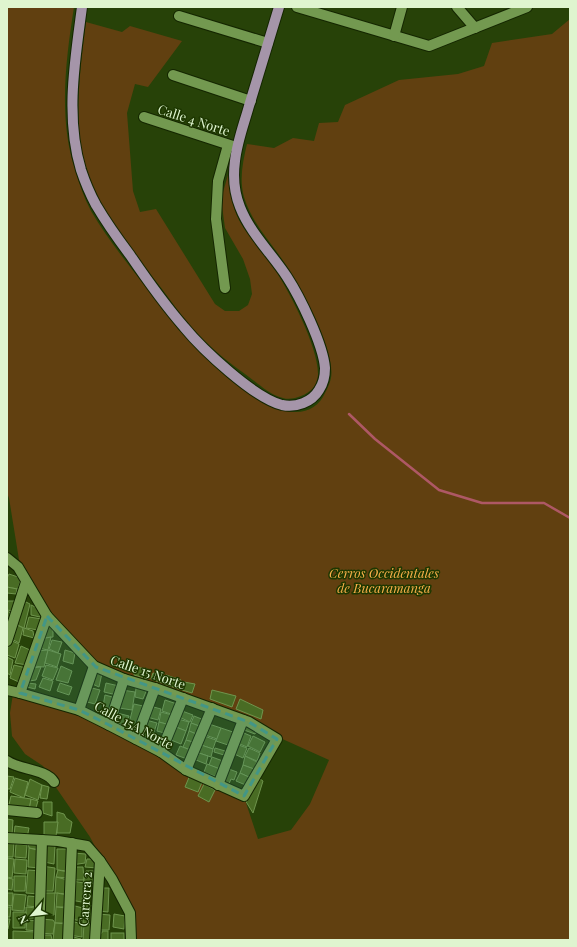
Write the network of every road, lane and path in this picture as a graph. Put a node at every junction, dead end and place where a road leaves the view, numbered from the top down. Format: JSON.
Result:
{"nodes":[{"id":1,"x":82,"y":7,"type":"edge"},
{"id":2,"x":279,"y":7,"type":"edge"},
{"id":3,"x":297,"y":7,"type":"edge"},
{"id":4,"x":402,"y":7,"type":"edge"},
{"id":5,"x":457,"y":7,"type":"edge"},
{"id":6,"x":527,"y":7,"type":"edge"},
{"id":7,"x":179,"y":16,"type":"dead end"},
{"id":8,"x":475,"y":28,"type":"junction"},
{"id":9,"x":394,"y":36,"type":"junction"},
{"id":10,"x":268,"y":43,"type":"junction"},
{"id":11,"x":173,"y":75,"type":"dead end"},
{"id":12,"x":251,"y":102,"type":"junction"},
{"id":13,"x":144,"y":117,"type":"dead end"},
{"id":14,"x":233,"y":146,"type":"junction"},
{"id":15,"x":225,"y":288,"type":"dead end"},
{"id":16,"x":7,"y":558,"type":"edge"},
{"id":17,"x":26,"y":582,"type":"junction"},
{"id":18,"x":47,"y":616,"type":"junction"},
{"id":19,"x":7,"y":641,"type":"edge"},
{"id":20,"x":94,"y":666,"type":"junction"},
{"id":21,"x":124,"y":679,"type":"junction"},
{"id":22,"x":155,"y":688,"type":"junction"},
{"id":23,"x":7,"y":690,"type":"edge"},
{"id":24,"x":20,"y":693,"type":"junction"},
{"id":25,"x":182,"y":698,"type":"junction"},
{"id":26,"x":212,"y":708,"type":"junction"},
{"id":27,"x":78,"y":710,"type":"junction"},
{"id":28,"x":243,"y":720,"type":"junction"},
{"id":29,"x":109,"y":725,"type":"junction"},
{"id":30,"x":136,"y":739,"type":"junction"},
{"id":31,"x":160,"y":752,"type":"junction"},
{"id":32,"x":7,"y":761,"type":"edge"},
{"id":33,"x":186,"y":770,"type":"junction"},
{"id":34,"x":54,"y":782,"type":"dead end"},
{"id":35,"x":218,"y":785,"type":"junction"},
{"id":36,"x":244,"y":796,"type":"joint"},
{"id":37,"x":7,"y":810,"type":"edge"},
{"id":38,"x":37,"y":813,"type":"dead end"},
{"id":39,"x":7,"y":838,"type":"edge"},
{"id":40,"x":42,"y":840,"type":"junction"},
{"id":41,"x":72,"y":843,"type":"junction"},
{"id":42,"x":100,"y":860,"type":"junction"},
{"id":43,"x":39,"y":940,"type":"edge"},
{"id":44,"x":68,"y":940,"type":"edge"},
{"id":45,"x":95,"y":940,"type":"edge"},
{"id":46,"x":131,"y":940,"type":"edge"}],
"edges":[{"from":1,"to":14,"type":"main road"},
{"from":2,"to":10,"type":"main road"},
{"from":3,"to":9,"type":"street"},
{"from":4,"to":9,"type":"street"},
{"from":5,"to":8,"type":"street"},
{"from":6,"to":8,"type":"street"},
{"from":7,"to":10,"type":"street"},
{"from":8,"to":9,"type":"street"},
{"from":10,"to":12,"type":"main road"},
{"from":11,"to":12,"type":"street"},
{"from":12,"to":14,"type":"main road"},
{"from":13,"to":14,"type":"street","name":"Calle 4 Norte"},
{"from":14,"to":15,"type":"street"},
{"from":16,"to":17,"type":"street","name":"Calle 15 Norte"},
{"from":17,"to":18,"type":"street","name":"Calle 15 Norte"},
{"from":17,"to":19,"type":"street"},
{"from":18,"to":20,"type":"street","name":"Calle 15 Norte"},
{"from":18,"to":24,"type":"street"},
{"from":20,"to":21,"type":"street","name":"Calle 15 Norte"},
{"from":20,"to":27,"type":"street"},
{"from":21,"to":22,"type":"street","name":"Calle 15 Norte"},
{"from":21,"to":29,"type":"street"},
{"from":22,"to":25,"type":"street","name":"Calle 15 Norte"},
{"from":22,"to":30,"type":"street"},
{"from":23,"to":24,"type":"street","name":"Calle 15A Norte"},
{"from":24,"to":27,"type":"street","name":"Calle 15A Norte"},
{"from":25,"to":26,"type":"street","name":"Calle 15 Norte"},
{"from":25,"to":31,"type":"street"},
{"from":26,"to":28,"type":"street","name":"Calle 15 Norte"},
{"from":26,"to":33,"type":"street"},
{"from":27,"to":29,"type":"street","name":"Calle 15A Norte"},
{"from":28,"to":35,"type":"street"},
{"from":28,"to":36,"type":"street","name":"Calle 15 Norte"},
{"from":29,"to":30,"type":"street","name":"Calle 15A Norte"},
{"from":30,"to":31,"type":"street","name":"Calle 15A Norte"},
{"from":31,"to":33,"type":"street","name":"Calle 15A Norte"},
{"from":32,"to":34,"type":"street"},
{"from":33,"to":35,"type":"street","name":"Calle 15A Norte"},
{"from":35,"to":36,"type":"street","name":"Calle 15A Norte"},
{"from":37,"to":38,"type":"street"},
{"from":39,"to":40,"type":"street"},
{"from":40,"to":41,"type":"street"},
{"from":40,"to":43,"type":"street"},
{"from":41,"to":42,"type":"street"},
{"from":41,"to":44,"type":"street"},
{"from":42,"to":45,"type":"street","name":"Carrera 2"},
{"from":42,"to":46,"type":"street"}]}
